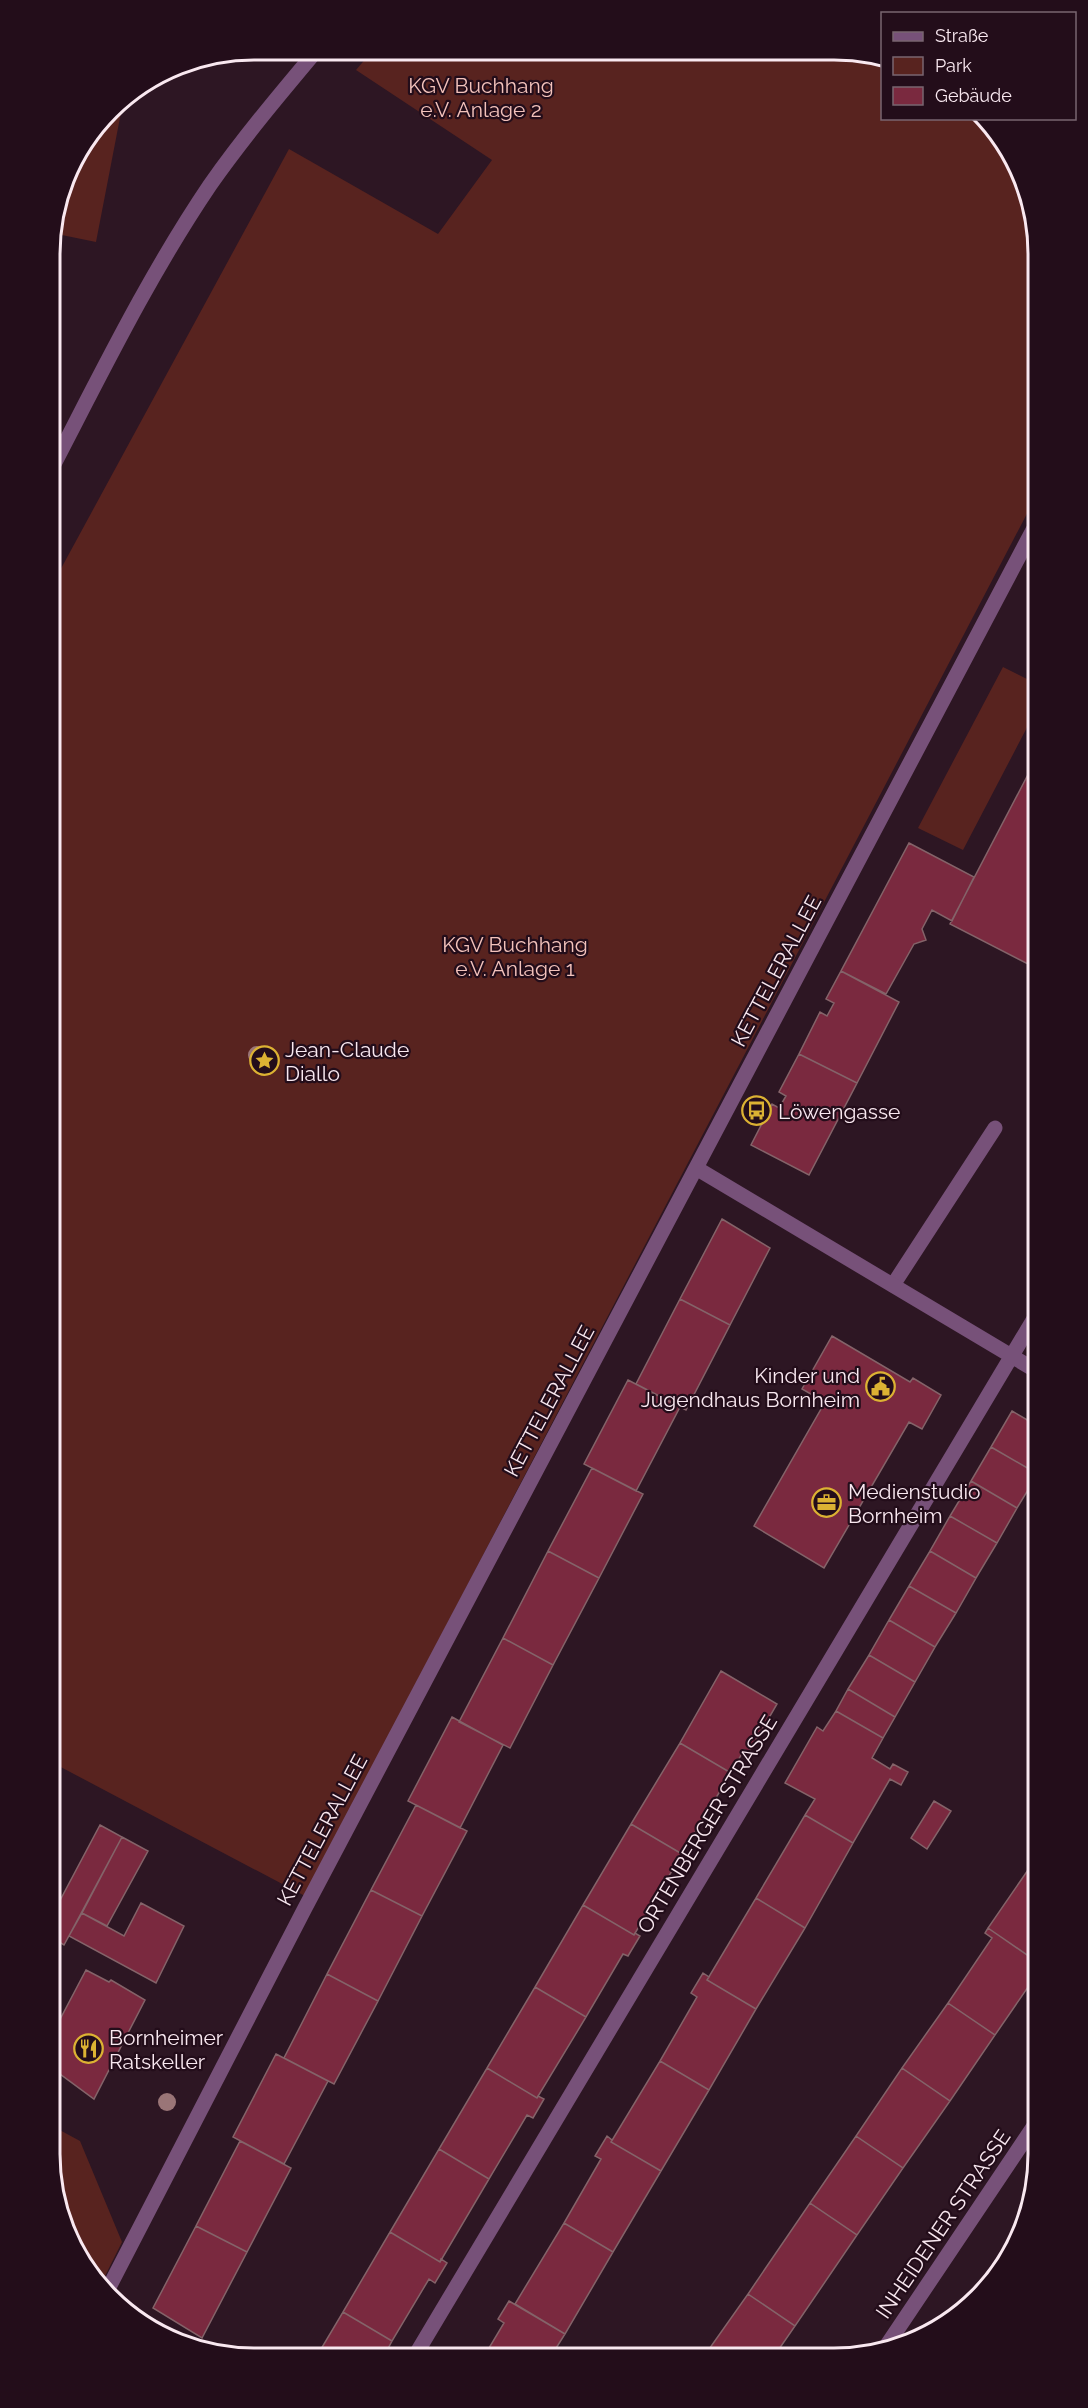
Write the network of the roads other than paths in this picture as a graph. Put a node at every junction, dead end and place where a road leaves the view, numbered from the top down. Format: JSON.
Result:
{"nodes":[{"id":1,"x":309,"y":60,"type":"edge"},
{"id":2,"x":60,"y":453,"type":"edge"},
{"id":3,"x":1028,"y":539,"type":"edge"},
{"id":4,"x":995,"y":1128,"type":"dead end"},
{"id":5,"x":696,"y":1168,"type":"junction"},
{"id":6,"x":893,"y":1285,"type":"junction"},
{"id":7,"x":1028,"y":1329,"type":"edge"},
{"id":8,"x":1012,"y":1356,"type":"junction"},
{"id":9,"x":1028,"y":1366,"type":"edge"},
{"id":10,"x":1028,"y":2135,"type":"edge"},
{"id":11,"x":111,"y":2284,"type":"edge"},
{"id":12,"x":891,"y":2339,"type":"edge"},
{"id":13,"x":420,"y":2348,"type":"edge"}],
"edges":[{"from":1,"to":2,"type":"street"},
{"from":3,"to":5,"type":"street","name":"KETTELERALLEE"},
{"from":4,"to":6,"type":"street"},
{"from":5,"to":6,"type":"street"},
{"from":5,"to":11,"type":"street","name":"KETTELERALLEE"},
{"from":6,"to":8,"type":"street"},
{"from":7,"to":8,"type":"street","name":"ORTENBERGER STRASSE"},
{"from":8,"to":9,"type":"street"},
{"from":8,"to":13,"type":"street","name":"ORTENBERGER STRASSE"},
{"from":10,"to":12,"type":"street","name":"INHEIDENER STRASSE"}]}
